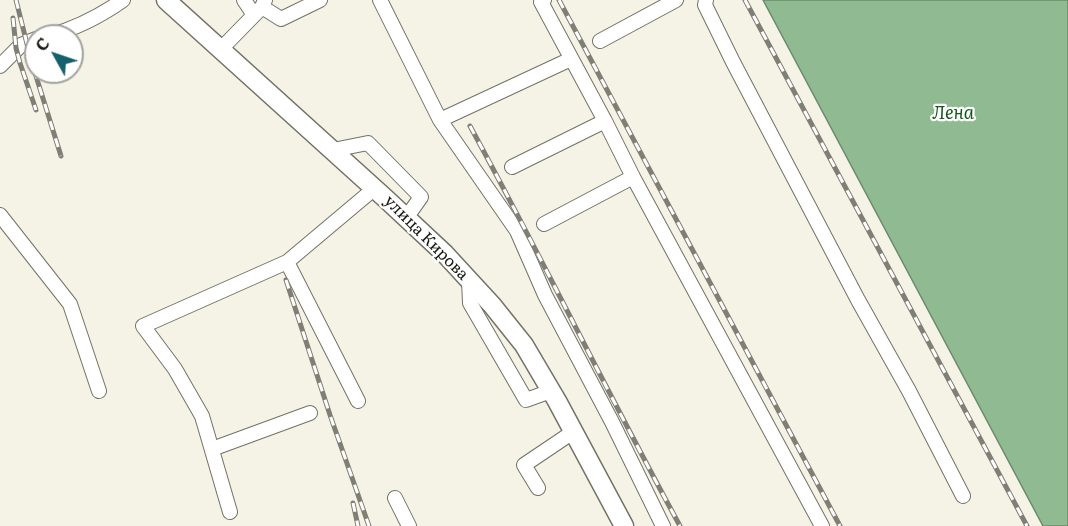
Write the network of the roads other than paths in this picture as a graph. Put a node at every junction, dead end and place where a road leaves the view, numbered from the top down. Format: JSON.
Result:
{"nodes":[{"id":1,"x":123,"y":0,"type":"edge"},
{"id":2,"x":166,"y":0,"type":"edge"},
{"id":3,"x":244,"y":0,"type":"edge"},
{"id":4,"x":320,"y":0,"type":"edge"},
{"id":5,"x":380,"y":0,"type":"edge"},
{"id":6,"x":544,"y":0,"type":"edge"},
{"id":7,"x":676,"y":0,"type":"edge"},
{"id":8,"x":706,"y":0,"type":"edge"},
{"id":9,"x":103,"y":5,"type":"edge"},
{"id":10,"x":260,"y":7,"type":"edge"},
{"id":11,"x":79,"y":24,"type":"edge"},
{"id":12,"x":600,"y":42,"type":"dead end"},
{"id":13,"x":24,"y":43,"type":"edge"},
{"id":14,"x":220,"y":50,"type":"junction"},
{"id":15,"x":571,"y":59,"type":"junction"},
{"id":16,"x":0,"y":66,"type":"edge"},
{"id":17,"x":440,"y":120,"type":"junction"},
{"id":18,"x":605,"y":121,"type":"junction"},
{"id":19,"x":333,"y":150,"type":"junction"},
{"id":20,"x":512,"y":167,"type":"dead end"},
{"id":21,"x":633,"y":177,"type":"junction"},
{"id":22,"x":375,"y":188,"type":"junction"},
{"id":23,"x":0,"y":215,"type":"edge"},
{"id":24,"x":406,"y":218,"type":"junction"},
{"id":25,"x":544,"y":224,"type":"dead end"},
{"id":26,"x":287,"y":262,"type":"junction"},
{"id":27,"x":469,"y":280,"type":"junction"},
{"id":28,"x":99,"y":391,"type":"dead end"},
{"id":29,"x":550,"y":391,"type":"junction"},
{"id":30,"x":358,"y":401,"type":"dead end"},
{"id":31,"x":309,"y":413,"type":"dead end"},
{"id":32,"x":573,"y":432,"type":"junction"},
{"id":33,"x":212,"y":449,"type":"junction"},
{"id":34,"x":538,"y":488,"type":"dead end"},
{"id":35,"x":963,"y":496,"type":"dead end"},
{"id":36,"x":395,"y":498,"type":"dead end"},
{"id":37,"x":230,"y":512,"type":"dead end"},
{"id":38,"x":409,"y":526,"type":"edge"},
{"id":39,"x":623,"y":526,"type":"edge"},
{"id":40,"x":663,"y":526,"type":"edge"},
{"id":41,"x":822,"y":526,"type":"edge"}],
"edges":[{"from":1,"to":9,"type":"lane"},
{"from":2,"to":14,"type":"main road","name":"улица Кирова"},
{"from":3,"to":10,"type":"lane"},
{"from":4,"to":10,"type":"lane"},
{"from":5,"to":17,"type":"lane"},
{"from":6,"to":15,"type":"lane"},
{"from":7,"to":12,"type":"lane"},
{"from":8,"to":35,"type":"lane"},
{"from":9,"to":11,"type":"lane"},
{"from":10,"to":14,"type":"lane"},
{"from":13,"to":16,"type":"lane"},
{"from":14,"to":19,"type":"main road","name":"улица Кирова"},
{"from":15,"to":17,"type":"lane"},
{"from":15,"to":18,"type":"lane"},
{"from":17,"to":40,"type":"lane"},
{"from":18,"to":20,"type":"lane"},
{"from":18,"to":21,"type":"lane"},
{"from":19,"to":22,"type":"main road","name":"улица Кирова"},
{"from":19,"to":24,"type":"lane"},
{"from":21,"to":25,"type":"lane"},
{"from":21,"to":41,"type":"lane"},
{"from":22,"to":24,"type":"main road","name":"улица Кирова"},
{"from":22,"to":26,"type":"lane"},
{"from":23,"to":28,"type":"lane"},
{"from":24,"to":27,"type":"main road","name":"улица Кирова"},
{"from":26,"to":30,"type":"lane"},
{"from":26,"to":33,"type":"lane"},
{"from":27,"to":29,"type":"main road","name":"улица Кирова"},
{"from":27,"to":29,"type":"lane"},
{"from":29,"to":32,"type":"main road","name":"улица Кирова"},
{"from":31,"to":33,"type":"lane"},
{"from":32,"to":34,"type":"lane"},
{"from":32,"to":39,"type":"main road","name":"улица Кирова"},
{"from":33,"to":37,"type":"lane"},
{"from":36,"to":38,"type":"lane"}]}
